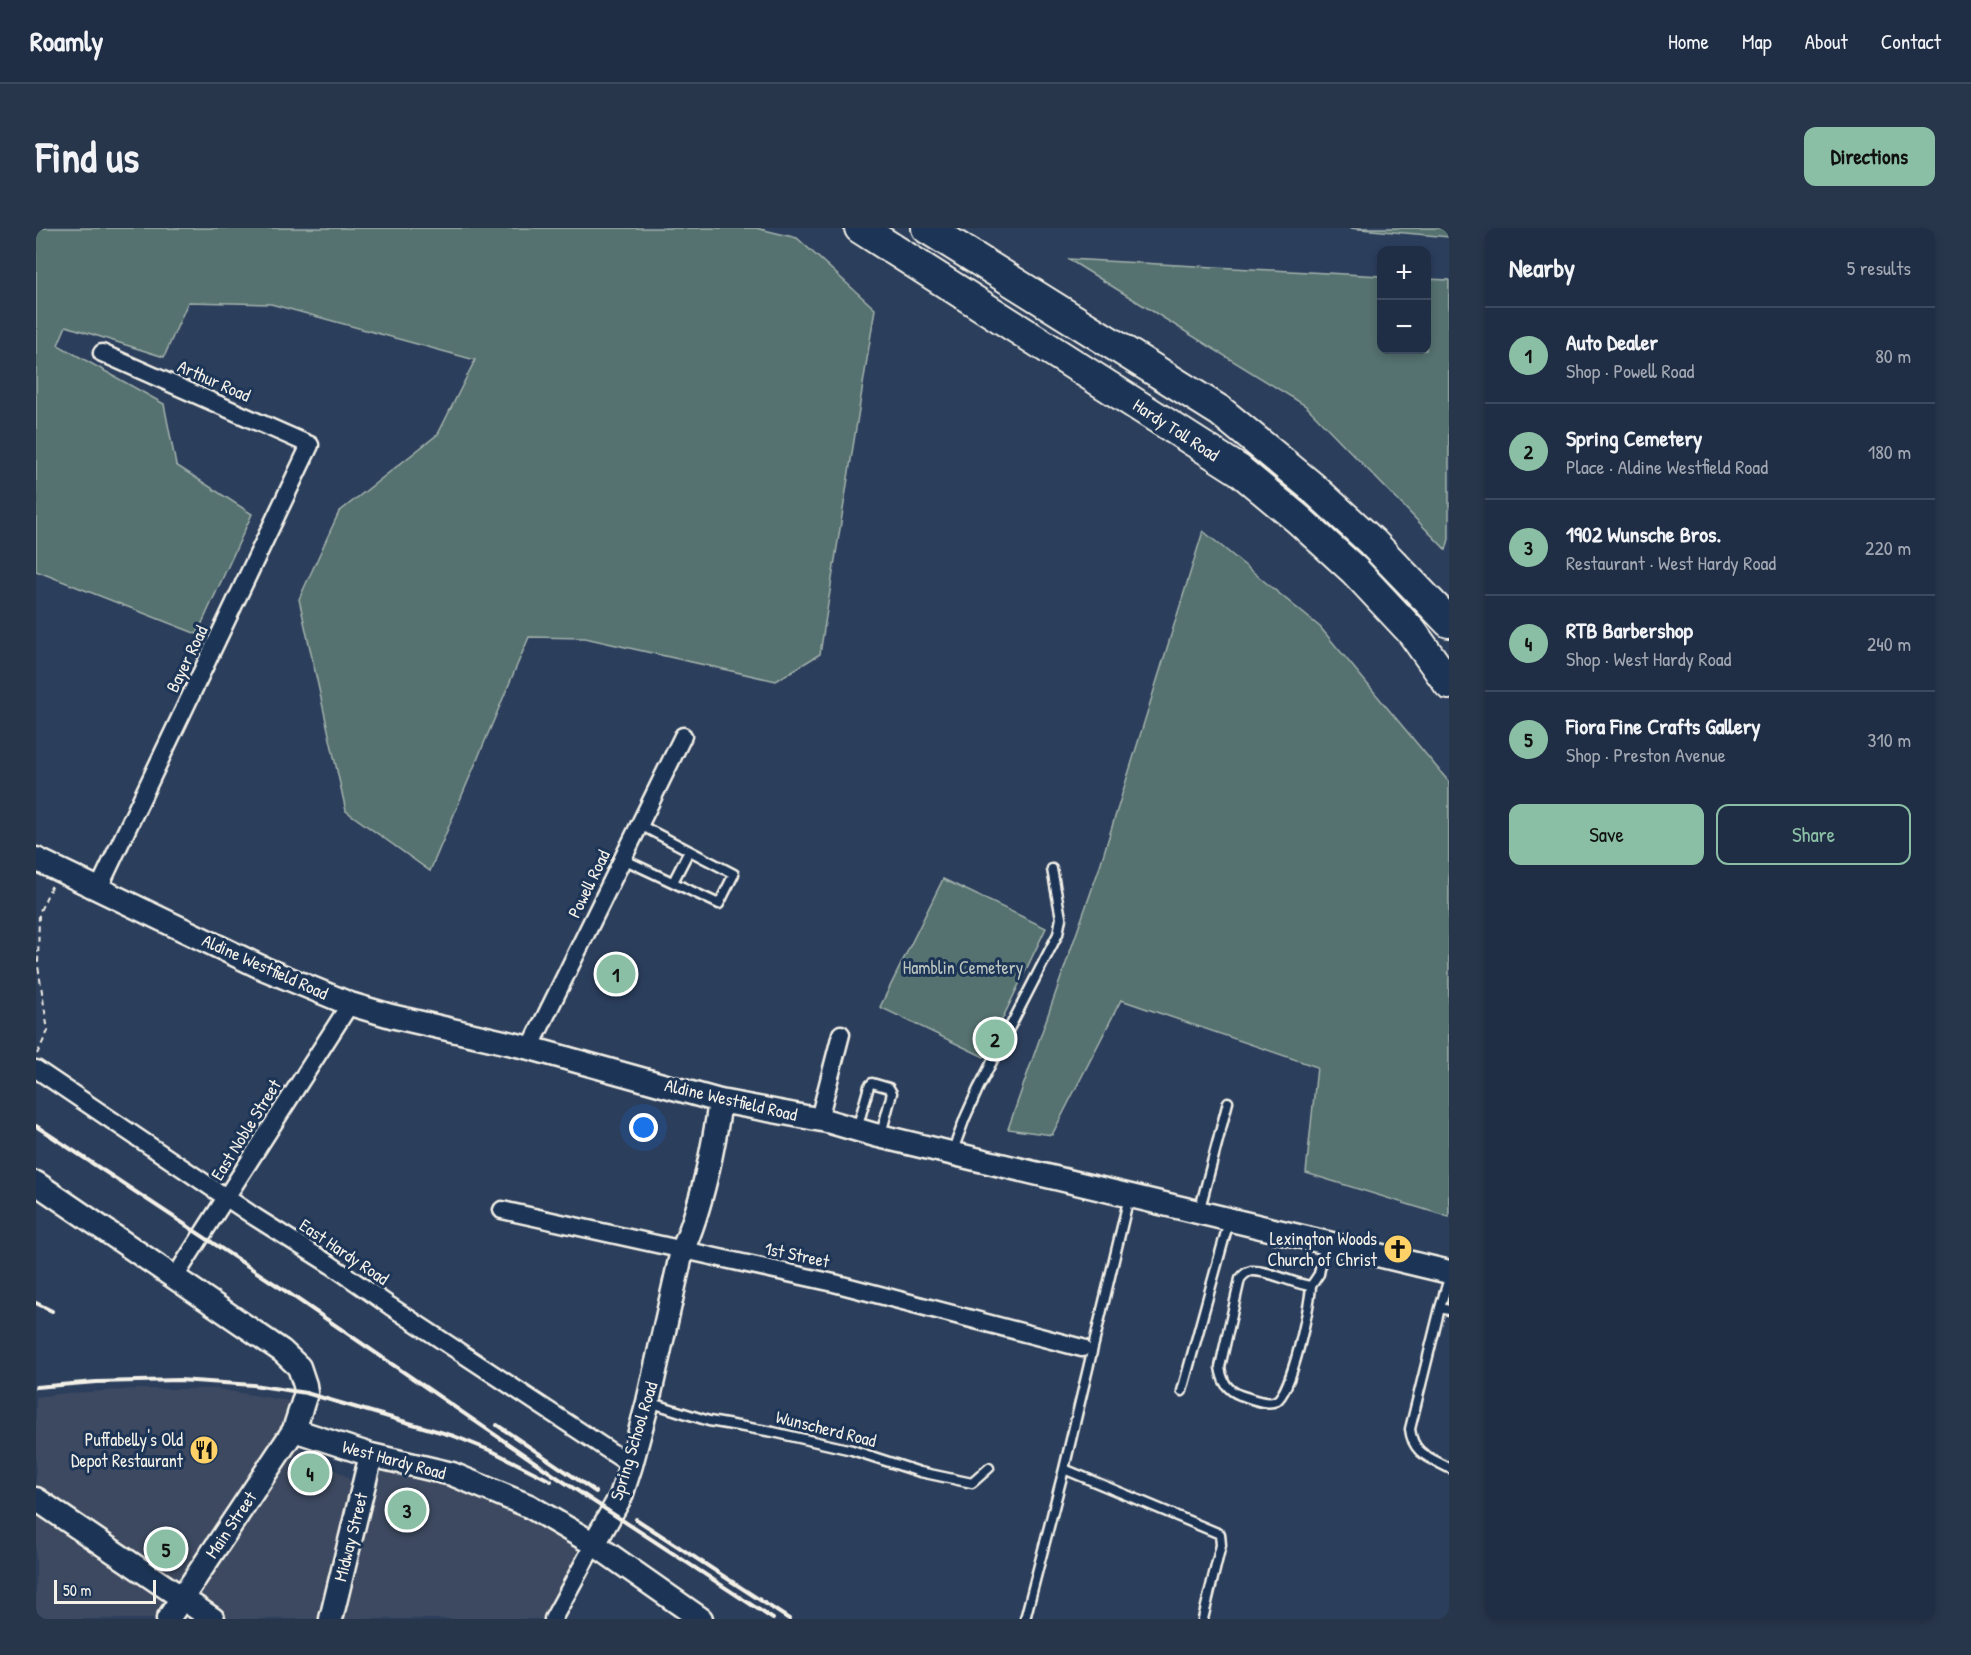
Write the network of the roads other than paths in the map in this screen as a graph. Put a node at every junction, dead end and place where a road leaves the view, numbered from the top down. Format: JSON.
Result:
{"nodes":[{"id":1,"x":860,"y":228,"type":"edge"},
{"id":2,"x":927,"y":228,"type":"edge"},
{"id":3,"x":102,"y":353,"type":"dead end"},
{"id":4,"x":310,"y":445,"type":"joint"},
{"id":5,"x":1449,"y":621,"type":"edge"},
{"id":6,"x":1449,"y":684,"type":"edge"},
{"id":7,"x":683,"y":736,"type":"dead end"},
{"id":8,"x":640,"y":825,"type":"junction"},
{"id":9,"x":689,"y":851,"type":"junction"},
{"id":10,"x":36,"y":859,"type":"edge"},
{"id":11,"x":623,"y":859,"type":"junction"},
{"id":12,"x":1052,"y":869,"type":"dead end"},
{"id":13,"x":673,"y":882,"type":"junction"},
{"id":14,"x":98,"y":890,"type":"junction"},
{"id":15,"x":350,"y":1004,"type":"junction"},
{"id":16,"x":841,"y":1034,"type":"dead end"},
{"id":17,"x":530,"y":1048,"type":"junction"},
{"id":18,"x":36,"y":1069,"type":"edge"},
{"id":19,"x":720,"y":1101,"type":"junction"},
{"id":20,"x":1228,"y":1102,"type":"dead end"},
{"id":21,"x":819,"y":1119,"type":"junction"},
{"id":22,"x":856,"y":1130,"type":"junction"},
{"id":23,"x":881,"y":1136,"type":"junction"},
{"id":24,"x":952,"y":1154,"type":"junction"},
{"id":25,"x":36,"y":1183,"type":"edge"},
{"id":26,"x":1129,"y":1196,"type":"junction"},
{"id":27,"x":226,"y":1197,"type":"junction"},
{"id":28,"x":502,"y":1210,"type":"dead end"},
{"id":29,"x":1198,"y":1213,"type":"junction"},
{"id":30,"x":1230,"y":1220,"type":"junction"},
{"id":31,"x":1325,"y":1243,"type":"junction"},
{"id":32,"x":682,"y":1251,"type":"junction"},
{"id":33,"x":1449,"y":1272,"type":"edge"},
{"id":34,"x":175,"y":1277,"type":"junction"},
{"id":35,"x":1449,"y":1278,"type":"edge"},
{"id":36,"x":1311,"y":1286,"type":"junction"},
{"id":37,"x":1445,"y":1309,"type":"edge"},
{"id":38,"x":1082,"y":1348,"type":"dead end"},
{"id":39,"x":1182,"y":1391,"type":"dead end"},
{"id":40,"x":648,"y":1402,"type":"junction"},
{"id":41,"x":294,"y":1431,"type":"junction"},
{"id":42,"x":371,"y":1455,"type":"junction"},
{"id":43,"x":631,"y":1465,"type":"junction"},
{"id":44,"x":989,"y":1468,"type":"dead end"},
{"id":45,"x":1449,"y":1468,"type":"edge"},
{"id":46,"x":1064,"y":1469,"type":"junction"},
{"id":47,"x":36,"y":1499,"type":"edge"},
{"id":48,"x":594,"y":1544,"type":"junction"},
{"id":49,"x":182,"y":1598,"type":"junction"},
{"id":50,"x":168,"y":1619,"type":"edge"},
{"id":51,"x":213,"y":1619,"type":"edge"},
{"id":52,"x":330,"y":1619,"type":"edge"},
{"id":53,"x":553,"y":1619,"type":"edge"},
{"id":54,"x":701,"y":1619,"type":"edge"},
{"id":55,"x":1025,"y":1619,"type":"edge"},
{"id":56,"x":1203,"y":1619,"type":"edge"}],
"edges":[{"from":1,"to":6,"type":"highway","name":"Hardy Toll Road"},
{"from":2,"to":5,"type":"highway","name":"Hardy Toll Road"},
{"from":3,"to":4,"type":"street","name":"Arthur Road"},
{"from":4,"to":14,"type":"street","name":"Bayer Road"},
{"from":7,"to":8,"type":"street","name":"Powell Road"},
{"from":8,"to":9,"type":"lane"},
{"from":8,"to":11,"type":"street","name":"Powell Road"},
{"from":9,"to":13,"type":"lane"},
{"from":9,"to":13,"type":"lane"},
{"from":10,"to":14,"type":"main road","name":"Aldine Westfield Road"},
{"from":11,"to":13,"type":"lane"},
{"from":11,"to":17,"type":"street","name":"Powell Road"},
{"from":12,"to":24,"type":"lane"},
{"from":14,"to":15,"type":"main road","name":"Aldine Westfield Road"},
{"from":15,"to":17,"type":"main road","name":"Aldine Westfield Road"},
{"from":15,"to":27,"type":"street","name":"East Noble Street"},
{"from":16,"to":21,"type":"street"},
{"from":17,"to":19,"type":"main road","name":"Aldine Westfield Road"},
{"from":18,"to":27,"type":"street","name":"East Hardy Road"},
{"from":19,"to":21,"type":"main road","name":"Aldine Westfield Road"},
{"from":19,"to":32,"type":"main road","name":"Spring School Road"},
{"from":20,"to":29,"type":"lane"},
{"from":21,"to":22,"type":"main road","name":"Aldine Westfield Road"},
{"from":22,"to":23,"type":"main road","name":"Aldine Westfield Road"},
{"from":22,"to":23,"type":"lane"},
{"from":23,"to":24,"type":"main road","name":"Aldine Westfield Road"},
{"from":24,"to":26,"type":"main road","name":"Aldine Westfield Road"},
{"from":25,"to":34,"type":"main road"},
{"from":26,"to":29,"type":"main road","name":"Aldine Westfield Road"},
{"from":26,"to":46,"type":"lane"},
{"from":27,"to":34,"type":"street","name":"East Noble Street"},
{"from":27,"to":43,"type":"street","name":"East Hardy Road"},
{"from":28,"to":32,"type":"street","name":"1st Street"},
{"from":29,"to":30,"type":"main road","name":"Aldine Westfield Road"},
{"from":30,"to":31,"type":"main road","name":"Aldine Westfield Road"},
{"from":30,"to":39,"type":"lane"},
{"from":31,"to":33,"type":"main road","name":"Aldine Westfield Road"},
{"from":31,"to":36,"type":"lane"},
{"from":32,"to":38,"type":"street","name":"1st Street"},
{"from":32,"to":40,"type":"main road","name":"Spring School Road"},
{"from":34,"to":41,"type":"main road"},
{"from":35,"to":37,"type":"lane"},
{"from":36,"to":36,"type":"lane"},
{"from":37,"to":45,"type":"lane"},
{"from":40,"to":43,"type":"main road","name":"Spring School Road"},
{"from":40,"to":44,"type":"lane","name":"Wunscherd Road"},
{"from":41,"to":42,"type":"main road","name":"West Hardy Road"},
{"from":41,"to":49,"type":"main road","name":"Main Street"},
{"from":42,"to":48,"type":"main road","name":"West Hardy Road"},
{"from":42,"to":52,"type":"main road","name":"Midway Street"},
{"from":43,"to":48,"type":"main road","name":"Spring School Road"},
{"from":46,"to":55,"type":"lane"},
{"from":46,"to":56,"type":"lane"},
{"from":47,"to":49,"type":"main road"},
{"from":48,"to":53,"type":"street","name":"Spring School Road"},
{"from":48,"to":54,"type":"main road","name":"West Hardy Road"},
{"from":49,"to":50,"type":"main road","name":"Main Street"},
{"from":49,"to":51,"type":"main road"}]}
